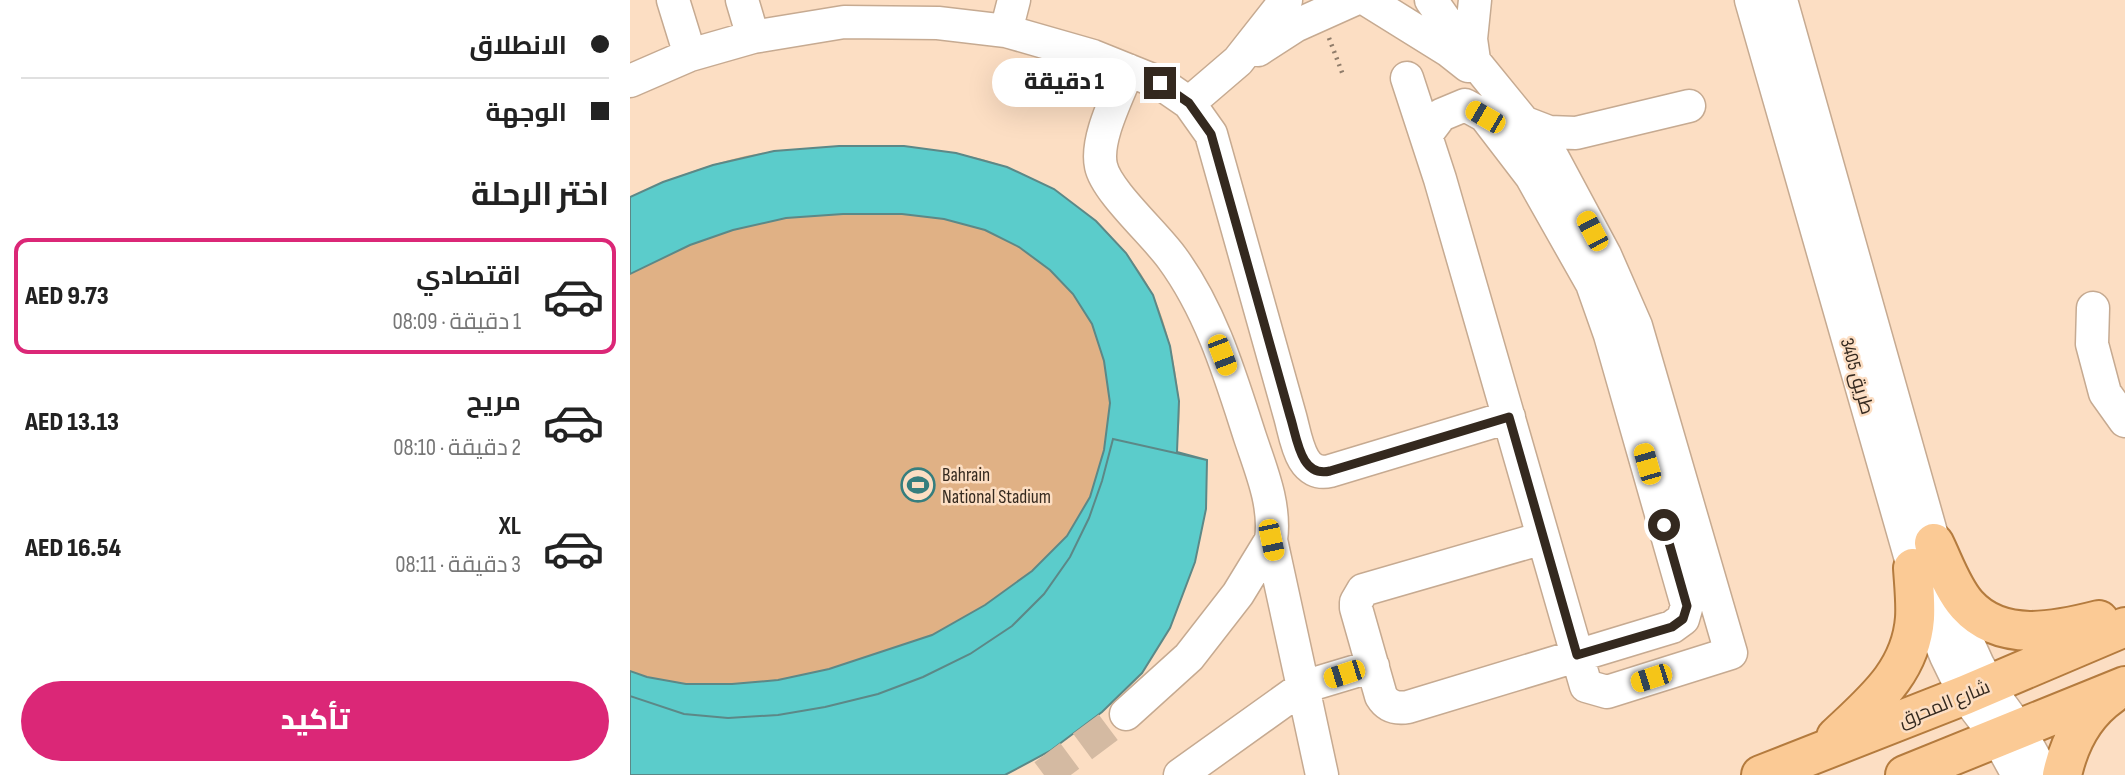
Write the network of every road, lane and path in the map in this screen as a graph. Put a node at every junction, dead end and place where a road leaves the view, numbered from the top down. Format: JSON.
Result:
{"nodes":[{"id":1,"x":673,"y":0,"type":"edge"},
{"id":2,"x":742,"y":0,"type":"edge"},
{"id":3,"x":1014,"y":0,"type":"edge"},
{"id":4,"x":1286,"y":0,"type":"edge"},
{"id":5,"x":1353,"y":0,"type":"edge"},
{"id":6,"x":1367,"y":0,"type":"edge"},
{"id":7,"x":1431,"y":0,"type":"edge"},
{"id":8,"x":1475,"y":0,"type":"edge"},
{"id":9,"x":1751,"y":0,"type":"edge"},
{"id":10,"x":1781,"y":0,"type":"edge"},
{"id":11,"x":950,"y":12,"type":"edge"},
{"id":12,"x":1006,"y":32,"type":"junction"},
{"id":13,"x":753,"y":37,"type":"junction"},
{"id":14,"x":690,"y":55,"type":"junction"},
{"id":15,"x":1238,"y":61,"type":"junction"},
{"id":16,"x":1474,"y":61,"type":"junction"},
{"id":17,"x":1128,"y":70,"type":"junction"},
{"id":18,"x":1407,"y":78,"type":"dead end"},
{"id":19,"x":630,"y":81,"type":"edge"},
{"id":20,"x":1493,"y":86,"type":"junction"},
{"id":21,"x":1189,"y":103,"type":"junction"},
{"id":22,"x":1689,"y":106,"type":"dead end"},
{"id":23,"x":1523,"y":122,"type":"junction"},
{"id":24,"x":1426,"y":135,"type":"junction"},
{"id":25,"x":2093,"y":308,"type":"dead end"},
{"id":26,"x":1509,"y":417,"type":"junction"},
{"id":27,"x":2125,"y":421,"type":"edge"},
{"id":28,"x":1543,"y":538,"type":"junction"},
{"id":29,"x":1271,"y":540,"type":"junction"},
{"id":30,"x":1923,"y":556,"type":"junction"},
{"id":31,"x":2125,"y":614,"type":"edge"},
{"id":32,"x":2125,"y":627,"type":"edge"},
{"id":33,"x":1577,"y":655,"type":"junction"},
{"id":34,"x":1372,"y":662,"type":"junction"},
{"id":35,"x":1303,"y":687,"type":"junction"},
{"id":36,"x":2123,"y":687,"type":"edge"},
{"id":37,"x":1977,"y":690,"type":"junction"},
{"id":38,"x":1126,"y":714,"type":"tunnel mouth"},
{"id":39,"x":2008,"y":733,"type":"junction"},
{"id":40,"x":1818,"y":753,"type":"junction"},
{"id":41,"x":1180,"y":775,"type":"edge"},
{"id":42,"x":1322,"y":775,"type":"edge"},
{"id":43,"x":1761,"y":775,"type":"edge"},
{"id":44,"x":1905,"y":775,"type":"edge"},
{"id":45,"x":1934,"y":775,"type":"edge"},
{"id":46,"x":1983,"y":775,"type":"edge"},
{"id":47,"x":2018,"y":775,"type":"edge"},
{"id":48,"x":2043,"y":775,"type":"edge"},
{"id":49,"x":2062,"y":775,"type":"edge"}],
"edges":[{"from":1,"to":14,"type":"street"},
{"from":2,"to":13,"type":"street"},
{"from":3,"to":12,"type":"street"},
{"from":4,"to":15,"type":"street"},
{"from":5,"to":15,"type":"street"},
{"from":6,"to":20,"type":"street"},
{"from":7,"to":16,"type":"street"},
{"from":8,"to":16,"type":"street"},
{"from":9,"to":30,"type":"street","name":"طريق 3405"},
{"from":10,"to":30,"type":"street","name":"طريق 3405"},
{"from":11,"to":12,"type":"street"},
{"from":11,"to":13,"type":"street"},
{"from":12,"to":17,"type":"street"},
{"from":13,"to":14,"type":"street"},
{"from":14,"to":19,"type":"street"},
{"from":15,"to":21,"type":"street"},
{"from":16,"to":20,"type":"street"},
{"from":17,"to":21,"type":"street"},
{"from":17,"to":29,"type":"street"},
{"from":18,"to":24,"type":"street"},
{"from":20,"to":23,"type":"street"},
{"from":21,"to":26,"type":"street"},
{"from":22,"to":23,"type":"street"},
{"from":23,"to":33,"type":"street"},
{"from":24,"to":26,"type":"street"},
{"from":24,"to":33,"type":"street"},
{"from":25,"to":27,"type":"street"},
{"from":26,"to":28,"type":"street"},
{"from":28,"to":33,"type":"street"},
{"from":28,"to":34,"type":"street"},
{"from":29,"to":35,"type":"street"},
{"from":29,"to":38,"type":"street"},
{"from":30,"to":31,"type":"main road"},
{"from":30,"to":37,"type":"street","name":"طريق 3405"},
{"from":30,"to":40,"type":"main road"},
{"from":32,"to":37,"type":"main road","name":"شارع المحرق"},
{"from":33,"to":34,"type":"street"},
{"from":34,"to":35,"type":"street"},
{"from":35,"to":41,"type":"street"},
{"from":35,"to":42,"type":"street"},
{"from":36,"to":39,"type":"main road"},
{"from":36,"to":49,"type":"main road"},
{"from":37,"to":39,"type":"street","name":"طريق 3405"},
{"from":37,"to":40,"type":"main road","name":"شارع المحرق"},
{"from":39,"to":44,"type":"main road"},
{"from":39,"to":47,"type":"street"},
{"from":39,"to":48,"type":"street"},
{"from":40,"to":43,"type":"main road","name":"شارع المحرق"},
{"from":45,"to":46,"type":"main road"}]}
